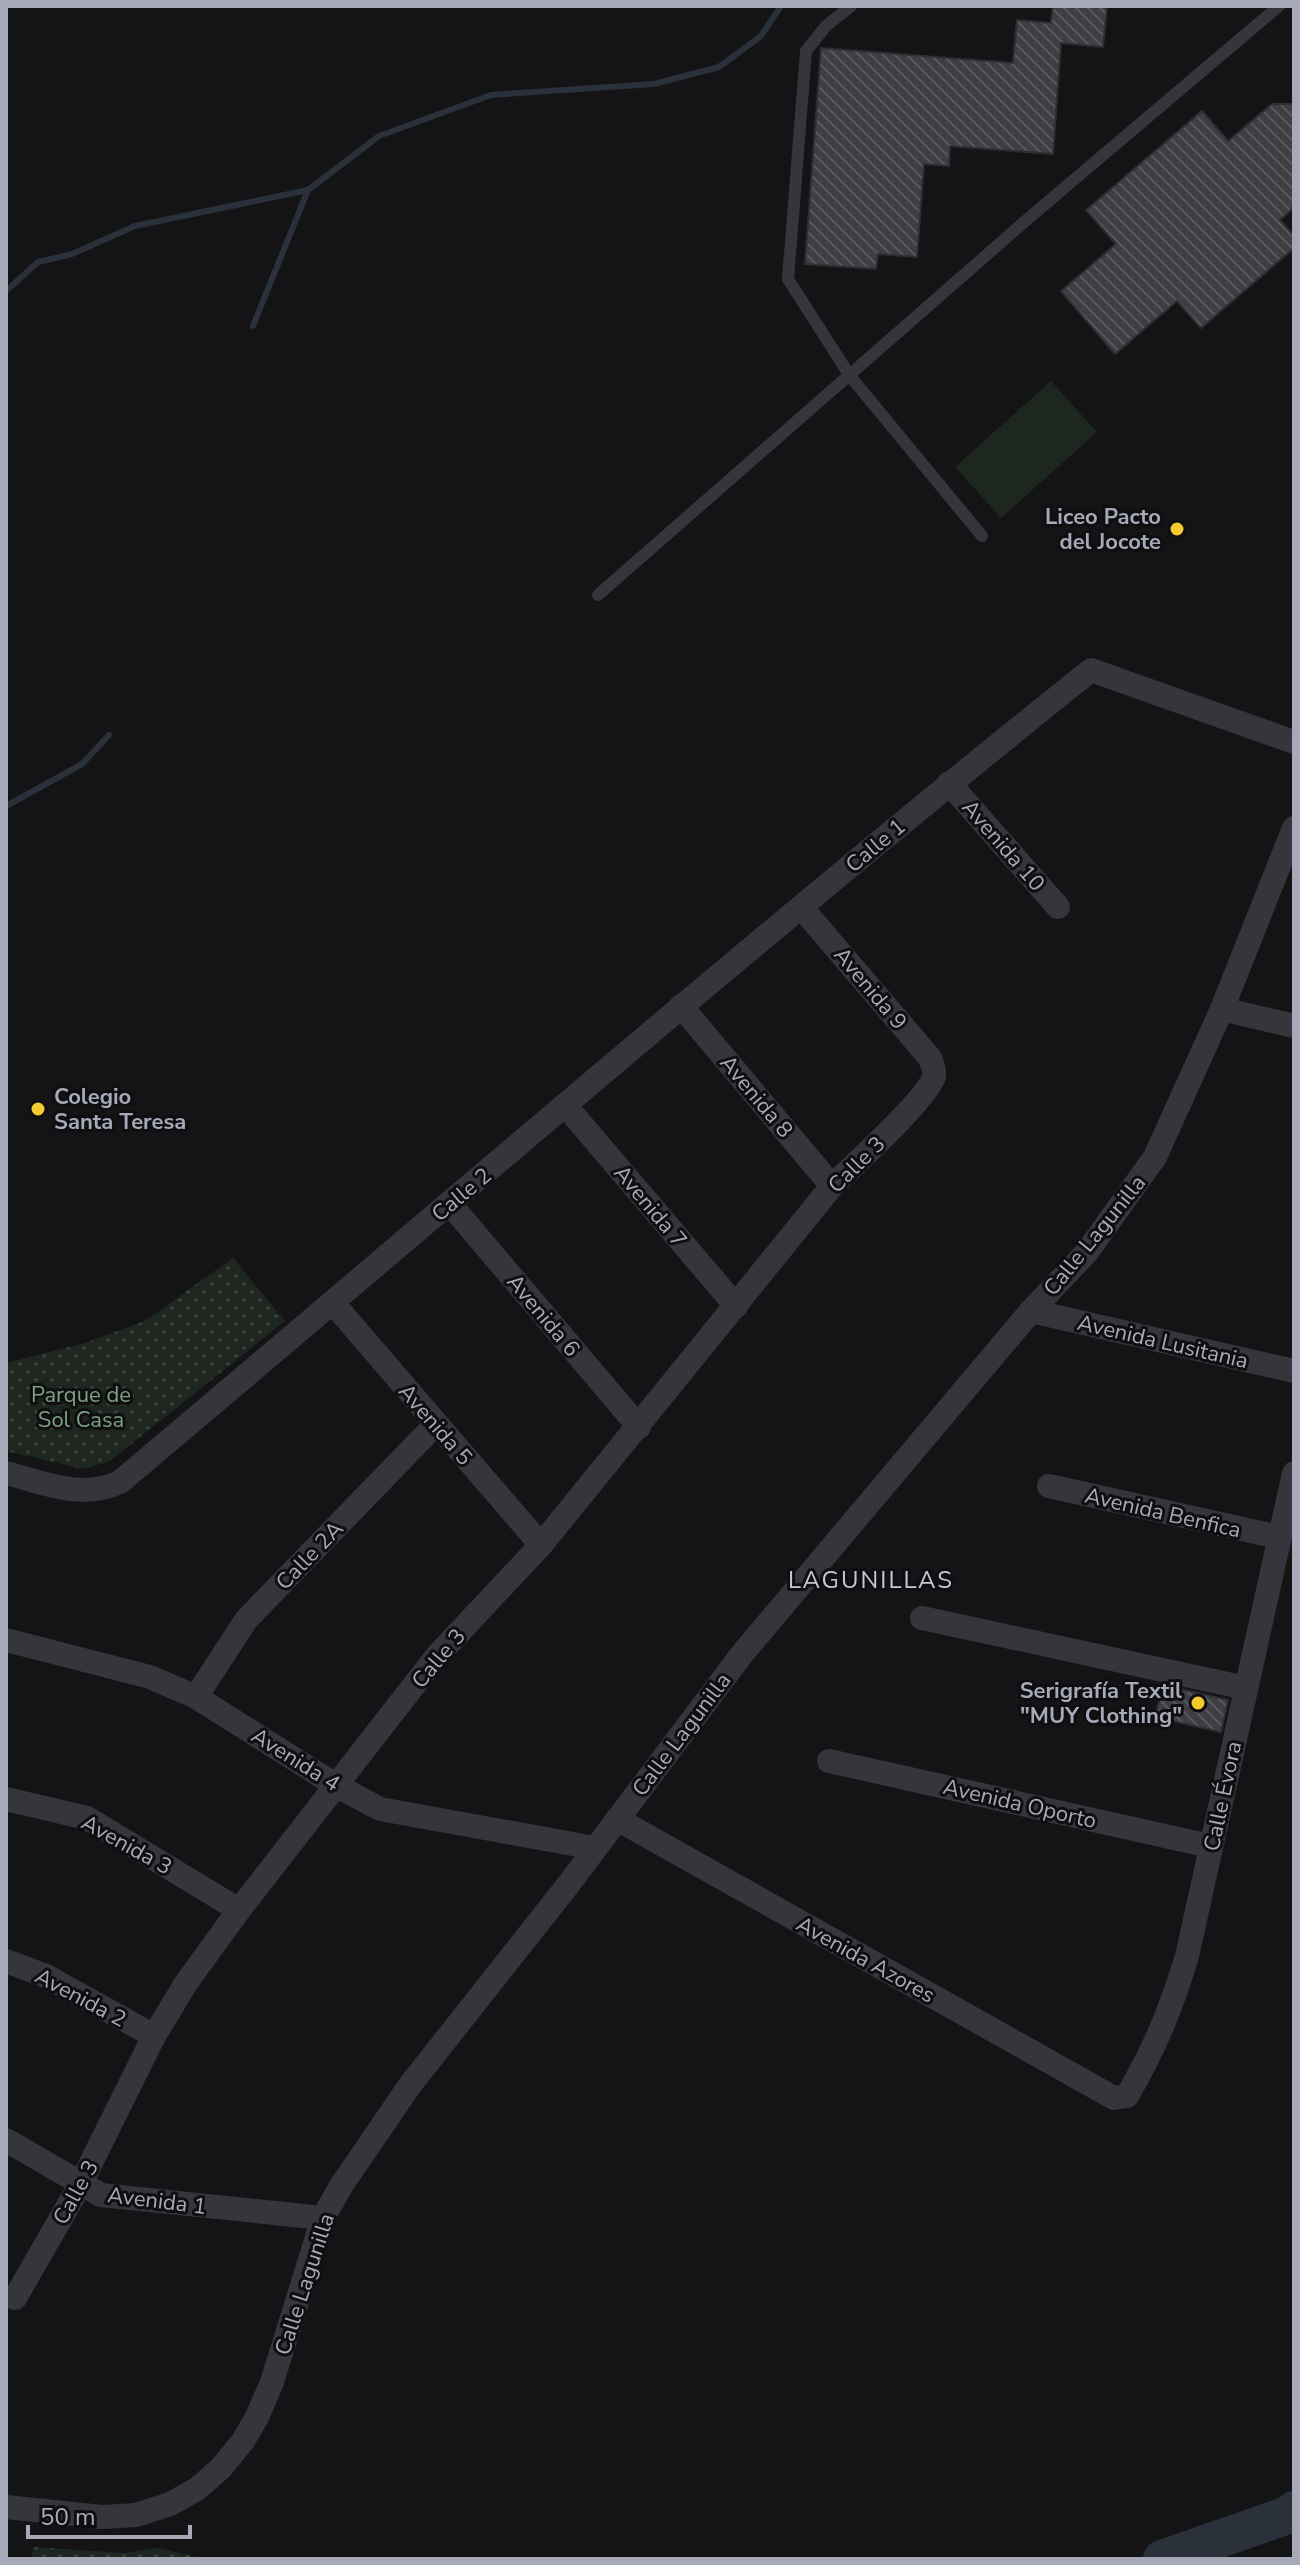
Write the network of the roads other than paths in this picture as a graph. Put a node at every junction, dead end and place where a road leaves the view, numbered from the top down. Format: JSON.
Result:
{"nodes":[{"id":1,"x":851,"y":6,"type":"edge"},
{"id":2,"x":1279,"y":6,"type":"edge"},
{"id":3,"x":850,"y":376,"type":"junction"},
{"id":4,"x":982,"y":536,"type":"dead end"},
{"id":5,"x":598,"y":595,"type":"dead end"},
{"id":6,"x":1294,"y":742,"type":"edge"},
{"id":7,"x":949,"y":783,"type":"junction"},
{"id":8,"x":1294,"y":828,"type":"edge"},
{"id":9,"x":801,"y":907,"type":"junction"},
{"id":10,"x":1058,"y":907,"type":"dead end"},
{"id":11,"x":681,"y":1006,"type":"junction"},
{"id":12,"x":1222,"y":1009,"type":"junction"},
{"id":13,"x":1294,"y":1026,"type":"edge"},
{"id":14,"x":935,"y":1072,"type":"joint"},
{"id":15,"x":565,"y":1105,"type":"junction"},
{"id":16,"x":832,"y":1186,"type":"junction"},
{"id":17,"x":450,"y":1204,"type":"junction"},
{"id":18,"x":333,"y":1303,"type":"junction"},
{"id":19,"x":736,"y":1306,"type":"junction"},
{"id":20,"x":1031,"y":1311,"type":"junction"},
{"id":21,"x":1294,"y":1371,"type":"edge"},
{"id":22,"x":436,"y":1424,"type":"junction"},
{"id":23,"x":639,"y":1427,"type":"junction"},
{"id":24,"x":6,"y":1473,"type":"edge"},
{"id":25,"x":1294,"y":1473,"type":"edge"},
{"id":26,"x":1049,"y":1486,"type":"dead end"},
{"id":27,"x":1278,"y":1537,"type":"junction"},
{"id":28,"x":541,"y":1545,"type":"junction"},
{"id":29,"x":922,"y":1618,"type":"dead end"},
{"id":30,"x":6,"y":1640,"type":"edge"},
{"id":31,"x":1246,"y":1688,"type":"junction"},
{"id":32,"x":196,"y":1697,"type":"junction"},
{"id":33,"x":829,"y":1761,"type":"dead end"},
{"id":34,"x":337,"y":1786,"type":"junction"},
{"id":35,"x":6,"y":1799,"type":"edge"},
{"id":36,"x":617,"y":1819,"type":"junction"},
{"id":37,"x":1210,"y":1846,"type":"junction"},
{"id":38,"x":595,"y":1848,"type":"junction"},
{"id":39,"x":239,"y":1910,"type":"junction"},
{"id":40,"x":6,"y":1961,"type":"edge"},
{"id":41,"x":154,"y":2036,"type":"junction"},
{"id":42,"x":1114,"y":2098,"type":"joint"},
{"id":43,"x":6,"y":2140,"type":"edge"},
{"id":44,"x":80,"y":2185,"type":"junction"},
{"id":45,"x":323,"y":2218,"type":"junction"},
{"id":46,"x":15,"y":2298,"type":"dead end"},
{"id":47,"x":6,"y":2507,"type":"edge"}],
"edges":[{"from":1,"to":3,"type":"lane"},
{"from":2,"to":3,"type":"lane"},
{"from":3,"to":4,"type":"lane"},
{"from":3,"to":5,"type":"lane"},
{"from":6,"to":7,"type":"street","name":"Calle 1"},
{"from":7,"to":9,"type":"street","name":"Calle 1"},
{"from":7,"to":10,"type":"street","name":"Avenida 10"},
{"from":8,"to":12,"type":"street","name":"Calle Lagunilla"},
{"from":9,"to":11,"type":"street","name":"Calle 2"},
{"from":9,"to":14,"type":"street","name":"Avenida 9"},
{"from":11,"to":15,"type":"street","name":"Calle 2"},
{"from":11,"to":16,"type":"street","name":"Avenida 8"},
{"from":12,"to":13,"type":"street"},
{"from":12,"to":20,"type":"street","name":"Calle Lagunilla"},
{"from":14,"to":16,"type":"street","name":"Calle 3"},
{"from":15,"to":17,"type":"street","name":"Calle 2"},
{"from":15,"to":19,"type":"street","name":"Avenida 7"},
{"from":16,"to":19,"type":"street","name":"Calle 3"},
{"from":17,"to":18,"type":"street","name":"Calle 2"},
{"from":17,"to":23,"type":"street","name":"Avenida 6"},
{"from":18,"to":22,"type":"street","name":"Avenida 5"},
{"from":18,"to":24,"type":"street","name":"Calle 2"},
{"from":19,"to":23,"type":"street","name":"Calle 3"},
{"from":20,"to":21,"type":"street","name":"Avenida Lusitania"},
{"from":20,"to":36,"type":"street","name":"Calle Lagunilla"},
{"from":22,"to":28,"type":"street","name":"Avenida 5"},
{"from":22,"to":32,"type":"street","name":"Calle 2A"},
{"from":23,"to":28,"type":"street","name":"Calle 3"},
{"from":25,"to":27,"type":"street","name":"Calle Évora"},
{"from":26,"to":27,"type":"street","name":"Avenida Benfica"},
{"from":27,"to":31,"type":"street","name":"Calle Évora"},
{"from":28,"to":34,"type":"street","name":"Calle 3"},
{"from":29,"to":31,"type":"street"},
{"from":30,"to":32,"type":"street","name":"Avenida 4"},
{"from":31,"to":37,"type":"street","name":"Calle Évora"},
{"from":32,"to":34,"type":"street","name":"Avenida 4"},
{"from":33,"to":37,"type":"street","name":"Avenida Oporto"},
{"from":34,"to":38,"type":"street","name":"Avenida 4"},
{"from":34,"to":39,"type":"street","name":"Calle 3"},
{"from":35,"to":39,"type":"street","name":"Avenida 3"},
{"from":36,"to":38,"type":"street","name":"Calle Lagunilla"},
{"from":36,"to":42,"type":"street","name":"Avenida Azores"},
{"from":37,"to":42,"type":"street","name":"Calle Évora"},
{"from":38,"to":45,"type":"street","name":"Calle Lagunilla"},
{"from":39,"to":41,"type":"street","name":"Calle 3"},
{"from":40,"to":41,"type":"street","name":"Avenida 2"},
{"from":41,"to":44,"type":"street","name":"Calle 3"},
{"from":43,"to":44,"type":"street","name":"Avenida 1"},
{"from":44,"to":45,"type":"street","name":"Avenida 1"},
{"from":44,"to":46,"type":"street","name":"Calle 3"},
{"from":45,"to":47,"type":"street","name":"Calle Lagunilla"}]}
